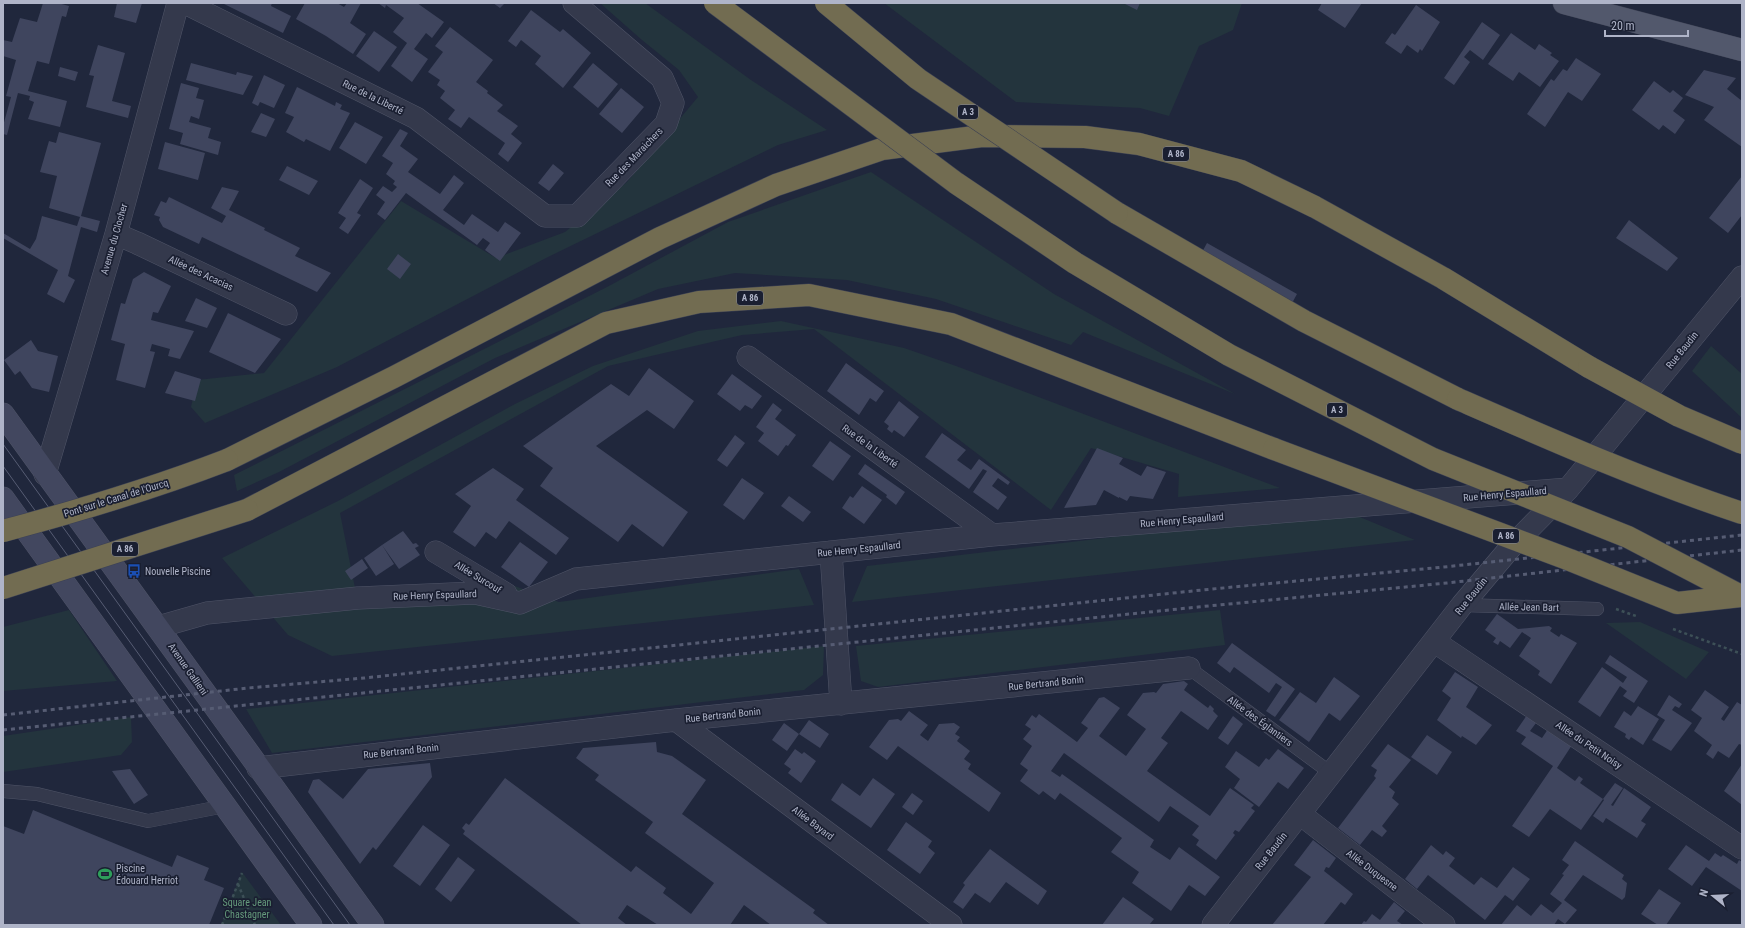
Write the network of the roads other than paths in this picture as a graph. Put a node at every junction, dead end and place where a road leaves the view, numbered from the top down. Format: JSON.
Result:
{"nodes":[{"id":1,"x":178,"y":3,"type":"edge"},
{"id":2,"x":185,"y":3,"type":"edge"},
{"id":3,"x":574,"y":3,"type":"edge"},
{"id":4,"x":715,"y":3,"type":"edge"},
{"id":5,"x":826,"y":3,"type":"edge"},
{"id":6,"x":1564,"y":3,"type":"edge"},
{"id":7,"x":1742,"y":50,"type":"edge"},
{"id":8,"x":545,"y":216,"type":"joint"},
{"id":9,"x":116,"y":234,"type":"junction"},
{"id":10,"x":1742,"y":277,"type":"edge"},
{"id":11,"x":286,"y":314,"type":"dead end"},
{"id":12,"x":748,"y":357,"type":"dead end"},
{"id":13,"x":3,"y":414,"type":"edge"},
{"id":14,"x":1742,"y":443,"type":"edge"},
{"id":15,"x":45,"y":474,"type":"junction"},
{"id":16,"x":1568,"y":489,"type":"junction"},
{"id":17,"x":3,"y":498,"type":"edge"},
{"id":18,"x":1742,"y":513,"type":"edge"},
{"id":19,"x":3,"y":531,"type":"edge"},
{"id":20,"x":992,"y":535,"type":"junction"},
{"id":21,"x":436,"y":552,"type":"dead end"},
{"id":22,"x":831,"y":552,"type":"junction"},
{"id":23,"x":3,"y":588,"type":"edge"},
{"id":24,"x":1742,"y":596,"type":"edge"},
{"id":25,"x":520,"y":603,"type":"junction"},
{"id":26,"x":1462,"y":606,"type":"junction"},
{"id":27,"x":1597,"y":609,"type":"dead end"},
{"id":28,"x":158,"y":627,"type":"junction"},
{"id":29,"x":1435,"y":642,"type":"junction"},
{"id":30,"x":1189,"y":668,"type":"joint"},
{"id":31,"x":841,"y":704,"type":"junction"},
{"id":32,"x":676,"y":720,"type":"junction"},
{"id":33,"x":258,"y":768,"type":"junction"},
{"id":34,"x":1332,"y":774,"type":"junction"},
{"id":35,"x":3,"y":791,"type":"edge"},
{"id":36,"x":225,"y":806,"type":"junction"},
{"id":37,"x":1300,"y":814,"type":"junction"},
{"id":38,"x":1742,"y":848,"type":"edge"},
{"id":39,"x":311,"y":925,"type":"edge"},
{"id":40,"x":373,"y":925,"type":"edge"},
{"id":41,"x":951,"y":925,"type":"edge"},
{"id":42,"x":1213,"y":925,"type":"edge"},
{"id":43,"x":1444,"y":925,"type":"edge"}],
"edges":[{"from":1,"to":9,"type":"street","name":"Avenue du Clocher"},
{"from":2,"to":8,"type":"street","name":"Rue de la Liberté"},
{"from":3,"to":8,"type":"street","name":"Rue des Maraichers"},
{"from":4,"to":24,"type":"highway","number":"A 3","bridge":true},
{"from":5,"to":18,"type":"highway","number":"A 3","bridge":true},
{"from":6,"to":7,"type":"main road"},
{"from":9,"to":11,"type":"street","name":"Allée des Acacias"},
{"from":9,"to":15,"type":"street","name":"Avenue du Clocher"},
{"from":10,"to":16,"type":"street","name":"Rue Baudin"},
{"from":12,"to":20,"type":"street","name":"Rue de la Liberté"},
{"from":13,"to":15,"type":"street","name":"Avenue Gallieni"},
{"from":14,"to":19,"type":"highway","name":"Pont sur le Canal de l'Ourcq","number":"A 86","bridge":true},
{"from":15,"to":28,"type":"street","name":"Avenue Gallieni"},
{"from":16,"to":20,"type":"street","name":"Rue Henry Espaullard"},
{"from":16,"to":26,"type":"street","name":"Rue Baudin"},
{"from":17,"to":36,"type":"street"},
{"from":20,"to":22,"type":"street","name":"Rue Henry Espaullard"},
{"from":21,"to":25,"type":"street","name":"Allée Surcouf"},
{"from":22,"to":25,"type":"street","name":"Rue Henry Espaullard"},
{"from":22,"to":31,"type":"street"},
{"from":23,"to":24,"type":"highway","number":"A 86","bridge":true},
{"from":25,"to":28,"type":"street","name":"Rue Henry Espaullard"},
{"from":26,"to":27,"type":"lane","name":"Allée Jean Bart"},
{"from":26,"to":29,"type":"street","name":"Rue Baudin"},
{"from":28,"to":33,"type":"street","name":"Avenue Gallieni"},
{"from":29,"to":34,"type":"street","name":"Rue Baudin"},
{"from":29,"to":38,"type":"street","name":"Allée du Petit Noisy"},
{"from":30,"to":31,"type":"street","name":"Rue Bertrand Bonin"},
{"from":30,"to":34,"type":"lane","name":"Allée des Églantiers"},
{"from":31,"to":32,"type":"street","name":"Rue Bertrand Bonin"},
{"from":32,"to":33,"type":"street","name":"Rue Bertrand Bonin"},
{"from":32,"to":41,"type":"street","name":"Allée Bayard"},
{"from":33,"to":40,"type":"street","name":"Avenue Gallieni"},
{"from":34,"to":37,"type":"street","name":"Rue Baudin"},
{"from":35,"to":36,"type":"lane"},
{"from":36,"to":39,"type":"street"},
{"from":37,"to":42,"type":"street","name":"Rue Baudin"},
{"from":37,"to":43,"type":"street","name":"Allée Duquesne"}]}
